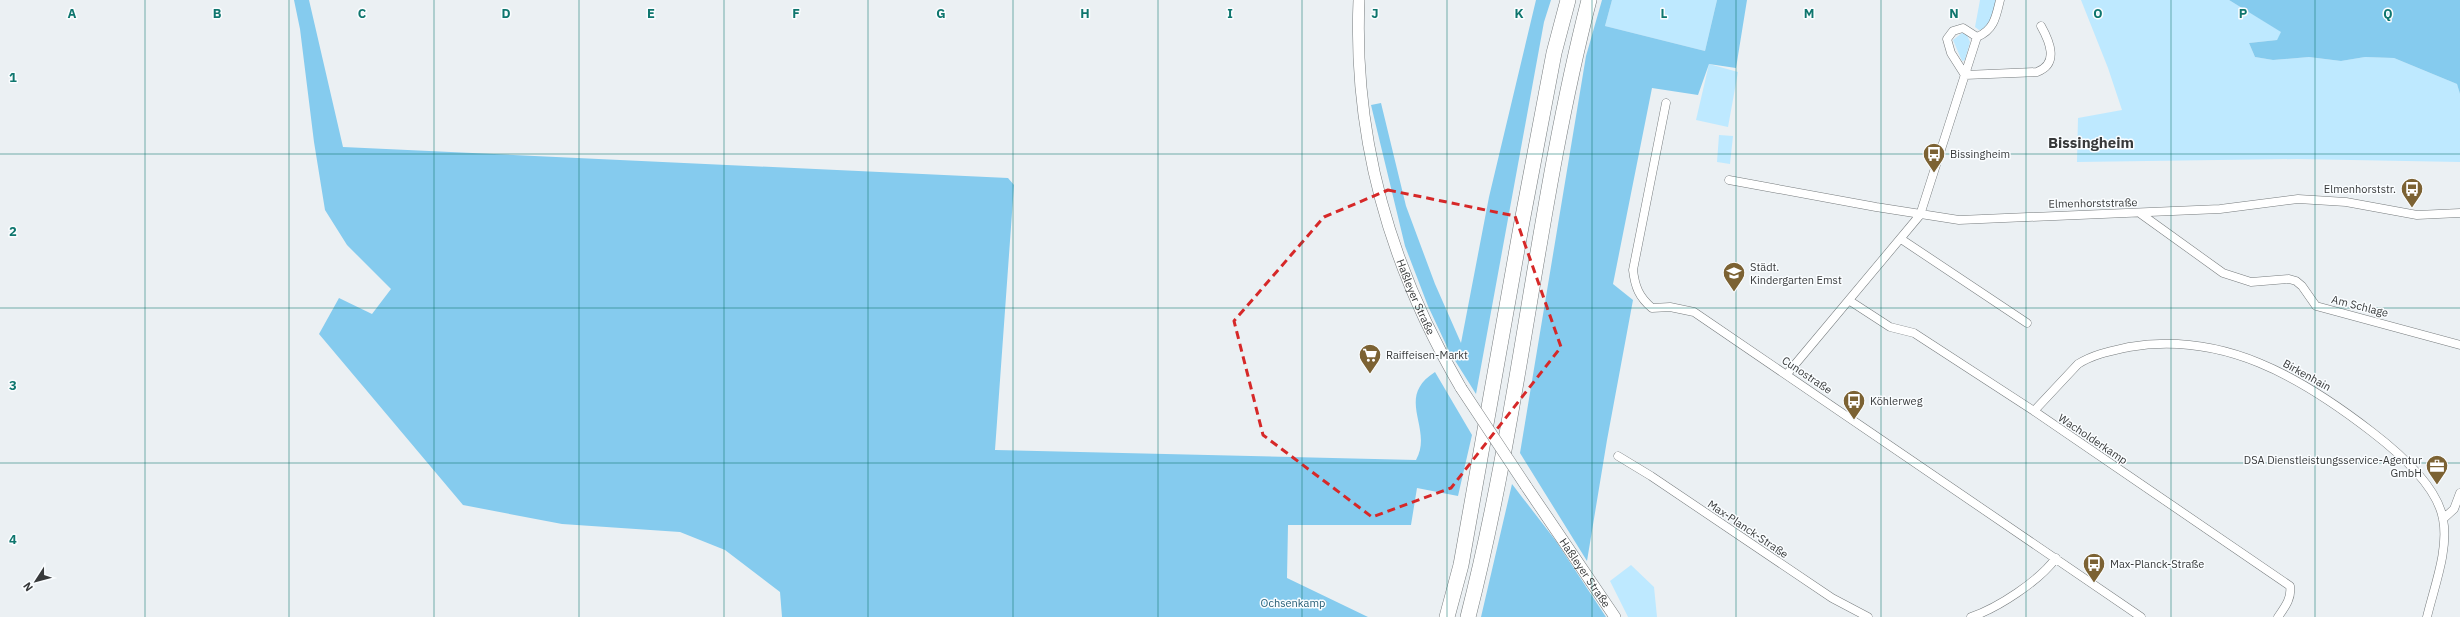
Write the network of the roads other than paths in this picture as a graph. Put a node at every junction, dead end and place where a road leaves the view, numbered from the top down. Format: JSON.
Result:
{"nodes":[{"id":1,"x":1359,"y":0,"type":"edge"},
{"id":2,"x":1568,"y":0,"type":"edge"},
{"id":3,"x":1589,"y":0,"type":"edge"},
{"id":4,"x":2000,"y":0,"type":"edge"},
{"id":5,"x":2041,"y":26,"type":"dead end"},
{"id":6,"x":1977,"y":37,"type":"junction"},
{"id":7,"x":1965,"y":75,"type":"junction"},
{"id":8,"x":1666,"y":103,"type":"dead end"},
{"id":9,"x":1729,"y":180,"type":"dead end"},
{"id":10,"x":2460,"y":212,"type":"edge"},
{"id":11,"x":2141,"y":214,"type":"junction"},
{"id":12,"x":1920,"y":215,"type":"junction"},
{"id":13,"x":1901,"y":239,"type":"junction"},
{"id":14,"x":1850,"y":301,"type":"junction"},
{"id":15,"x":2027,"y":323,"type":"dead end"},
{"id":16,"x":2460,"y":345,"type":"edge"},
{"id":17,"x":1787,"y":374,"type":"junction"},
{"id":18,"x":2034,"y":411,"type":"junction"},
{"id":19,"x":1618,"y":456,"type":"dead end"},
{"id":20,"x":2460,"y":493,"type":"edge"},
{"id":21,"x":2443,"y":519,"type":"junction"},
{"id":22,"x":2056,"y":558,"type":"junction"},
{"id":23,"x":1447,"y":617,"type":"edge"},
{"id":24,"x":1468,"y":617,"type":"edge"},
{"id":25,"x":1615,"y":617,"type":"edge"},
{"id":26,"x":1868,"y":617,"type":"edge"},
{"id":27,"x":1971,"y":617,"type":"edge"},
{"id":28,"x":2141,"y":617,"type":"edge"},
{"id":29,"x":2278,"y":617,"type":"edge"},
{"id":30,"x":2427,"y":617,"type":"edge"}],
"edges":[{"from":1,"to":25,"type":"main road","name":"Haßleyer Straße","bridge":true},
{"from":2,"to":23,"type":"highway"},
{"from":3,"to":24,"type":"highway"},
{"from":4,"to":6,"type":"street"},
{"from":5,"to":7,"type":"street"},
{"from":6,"to":7,"type":"street"},
{"from":6,"to":7,"type":"street"},
{"from":7,"to":12,"type":"street"},
{"from":8,"to":17,"type":"street","name":"Cunostraße"},
{"from":9,"to":12,"type":"street","name":"Elmenhorststraße"},
{"from":10,"to":11,"type":"street","name":"Elmenhorststraße"},
{"from":11,"to":12,"type":"street","name":"Elmenhorststraße"},
{"from":11,"to":16,"type":"street","name":"Am Schlage"},
{"from":12,"to":13,"type":"street"},
{"from":13,"to":14,"type":"street"},
{"from":13,"to":15,"type":"street"},
{"from":14,"to":17,"type":"street"},
{"from":14,"to":18,"type":"street","name":"Wacholderkamp"},
{"from":17,"to":22,"type":"street","name":"Cunostraße"},
{"from":18,"to":21,"type":"street","name":"Birkenhain"},
{"from":18,"to":29,"type":"street","name":"Wacholderkamp"},
{"from":19,"to":26,"type":"street","name":"Max-Planck-Straße"},
{"from":20,"to":21,"type":"street"},
{"from":21,"to":30,"type":"street","name":"Birkenhain"},
{"from":22,"to":27,"type":"street"},
{"from":22,"to":28,"type":"street","name":"Cunostraße"}]}
